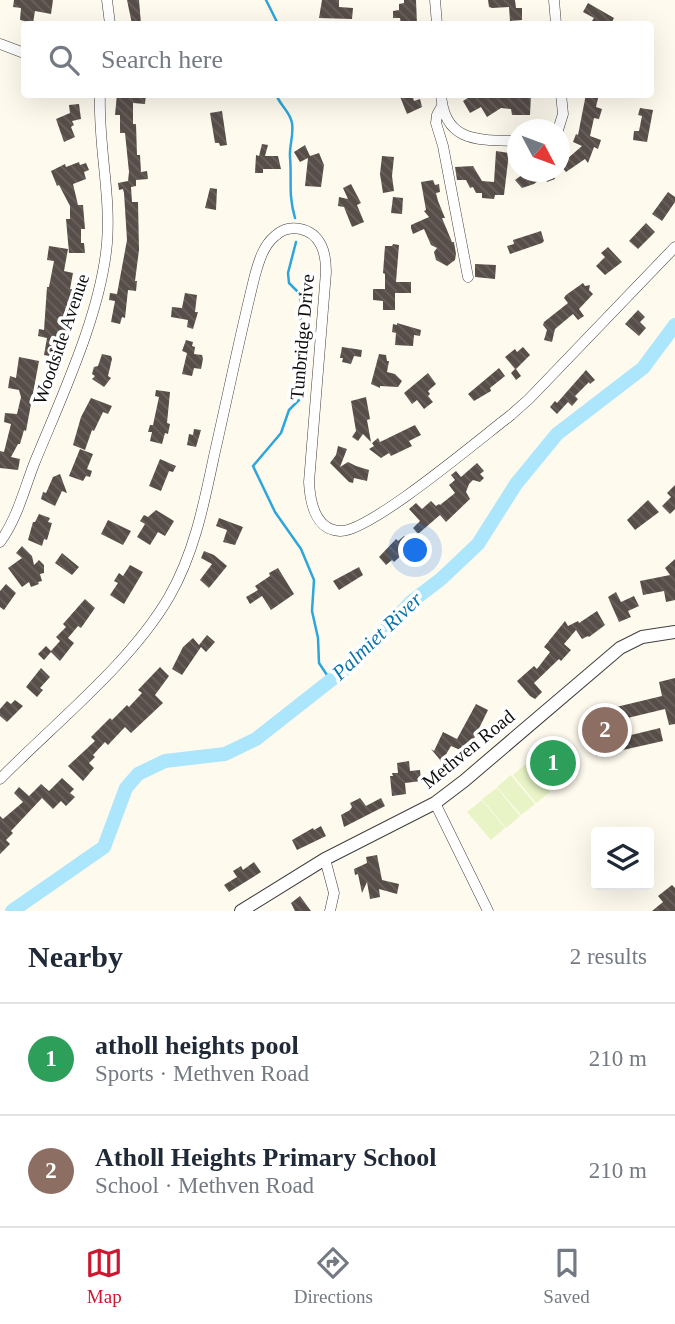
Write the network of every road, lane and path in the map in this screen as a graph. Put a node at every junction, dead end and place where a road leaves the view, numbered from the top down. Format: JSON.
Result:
{"nodes":[{"id":1,"x":107,"y":0,"type":"edge"},
{"id":2,"x":435,"y":0,"type":"edge"},
{"id":3,"x":554,"y":0,"type":"edge"},
{"id":4,"x":110,"y":21,"type":"edge"},
{"id":5,"x":437,"y":21,"type":"edge"},
{"id":6,"x":555,"y":21,"type":"edge"},
{"id":7,"x":0,"y":44,"type":"edge"},
{"id":8,"x":21,"y":52,"type":"edge"},
{"id":9,"x":441,"y":98,"type":"edge"},
{"id":10,"x":561,"y":98,"type":"edge"},
{"id":11,"x":100,"y":100,"type":"edge"},
{"id":12,"x":442,"y":106,"type":"junction"},
{"id":13,"x":561,"y":119,"type":"edge"},
{"id":14,"x":507,"y":140,"type":"edge"},
{"id":15,"x":675,"y":247,"type":"edge"},
{"id":16,"x":468,"y":277,"type":"dead end"},
{"id":17,"x":0,"y":542,"type":"edge"},
{"id":18,"x":675,"y":632,"type":"edge"},
{"id":19,"x":0,"y":779,"type":"edge"},
{"id":20,"x":435,"y":803,"type":"junction"},
{"id":21,"x":325,"y":859,"type":"junction"},
{"id":22,"x":241,"y":911,"type":"edge"},
{"id":23,"x":330,"y":911,"type":"edge"},
{"id":24,"x":488,"y":911,"type":"edge"}],
"edges":[{"from":1,"to":4,"type":"street"},
{"from":2,"to":5,"type":"street"},
{"from":3,"to":6,"type":"street"},
{"from":7,"to":8,"type":"street"},
{"from":9,"to":12,"type":"street"},
{"from":10,"to":13,"type":"street"},
{"from":11,"to":17,"type":"street","name":"Woodside Avenue"},
{"from":12,"to":14,"type":"street"},
{"from":12,"to":16,"type":"street"},
{"from":15,"to":19,"type":"street","name":"Tunbridge Drive"},
{"from":18,"to":20,"type":"street","name":"Methven Road"},
{"from":20,"to":21,"type":"street","name":"Methven Road"},
{"from":20,"to":24,"type":"street"},
{"from":21,"to":22,"type":"street","name":"Methven Road"},
{"from":21,"to":23,"type":"street"}]}
